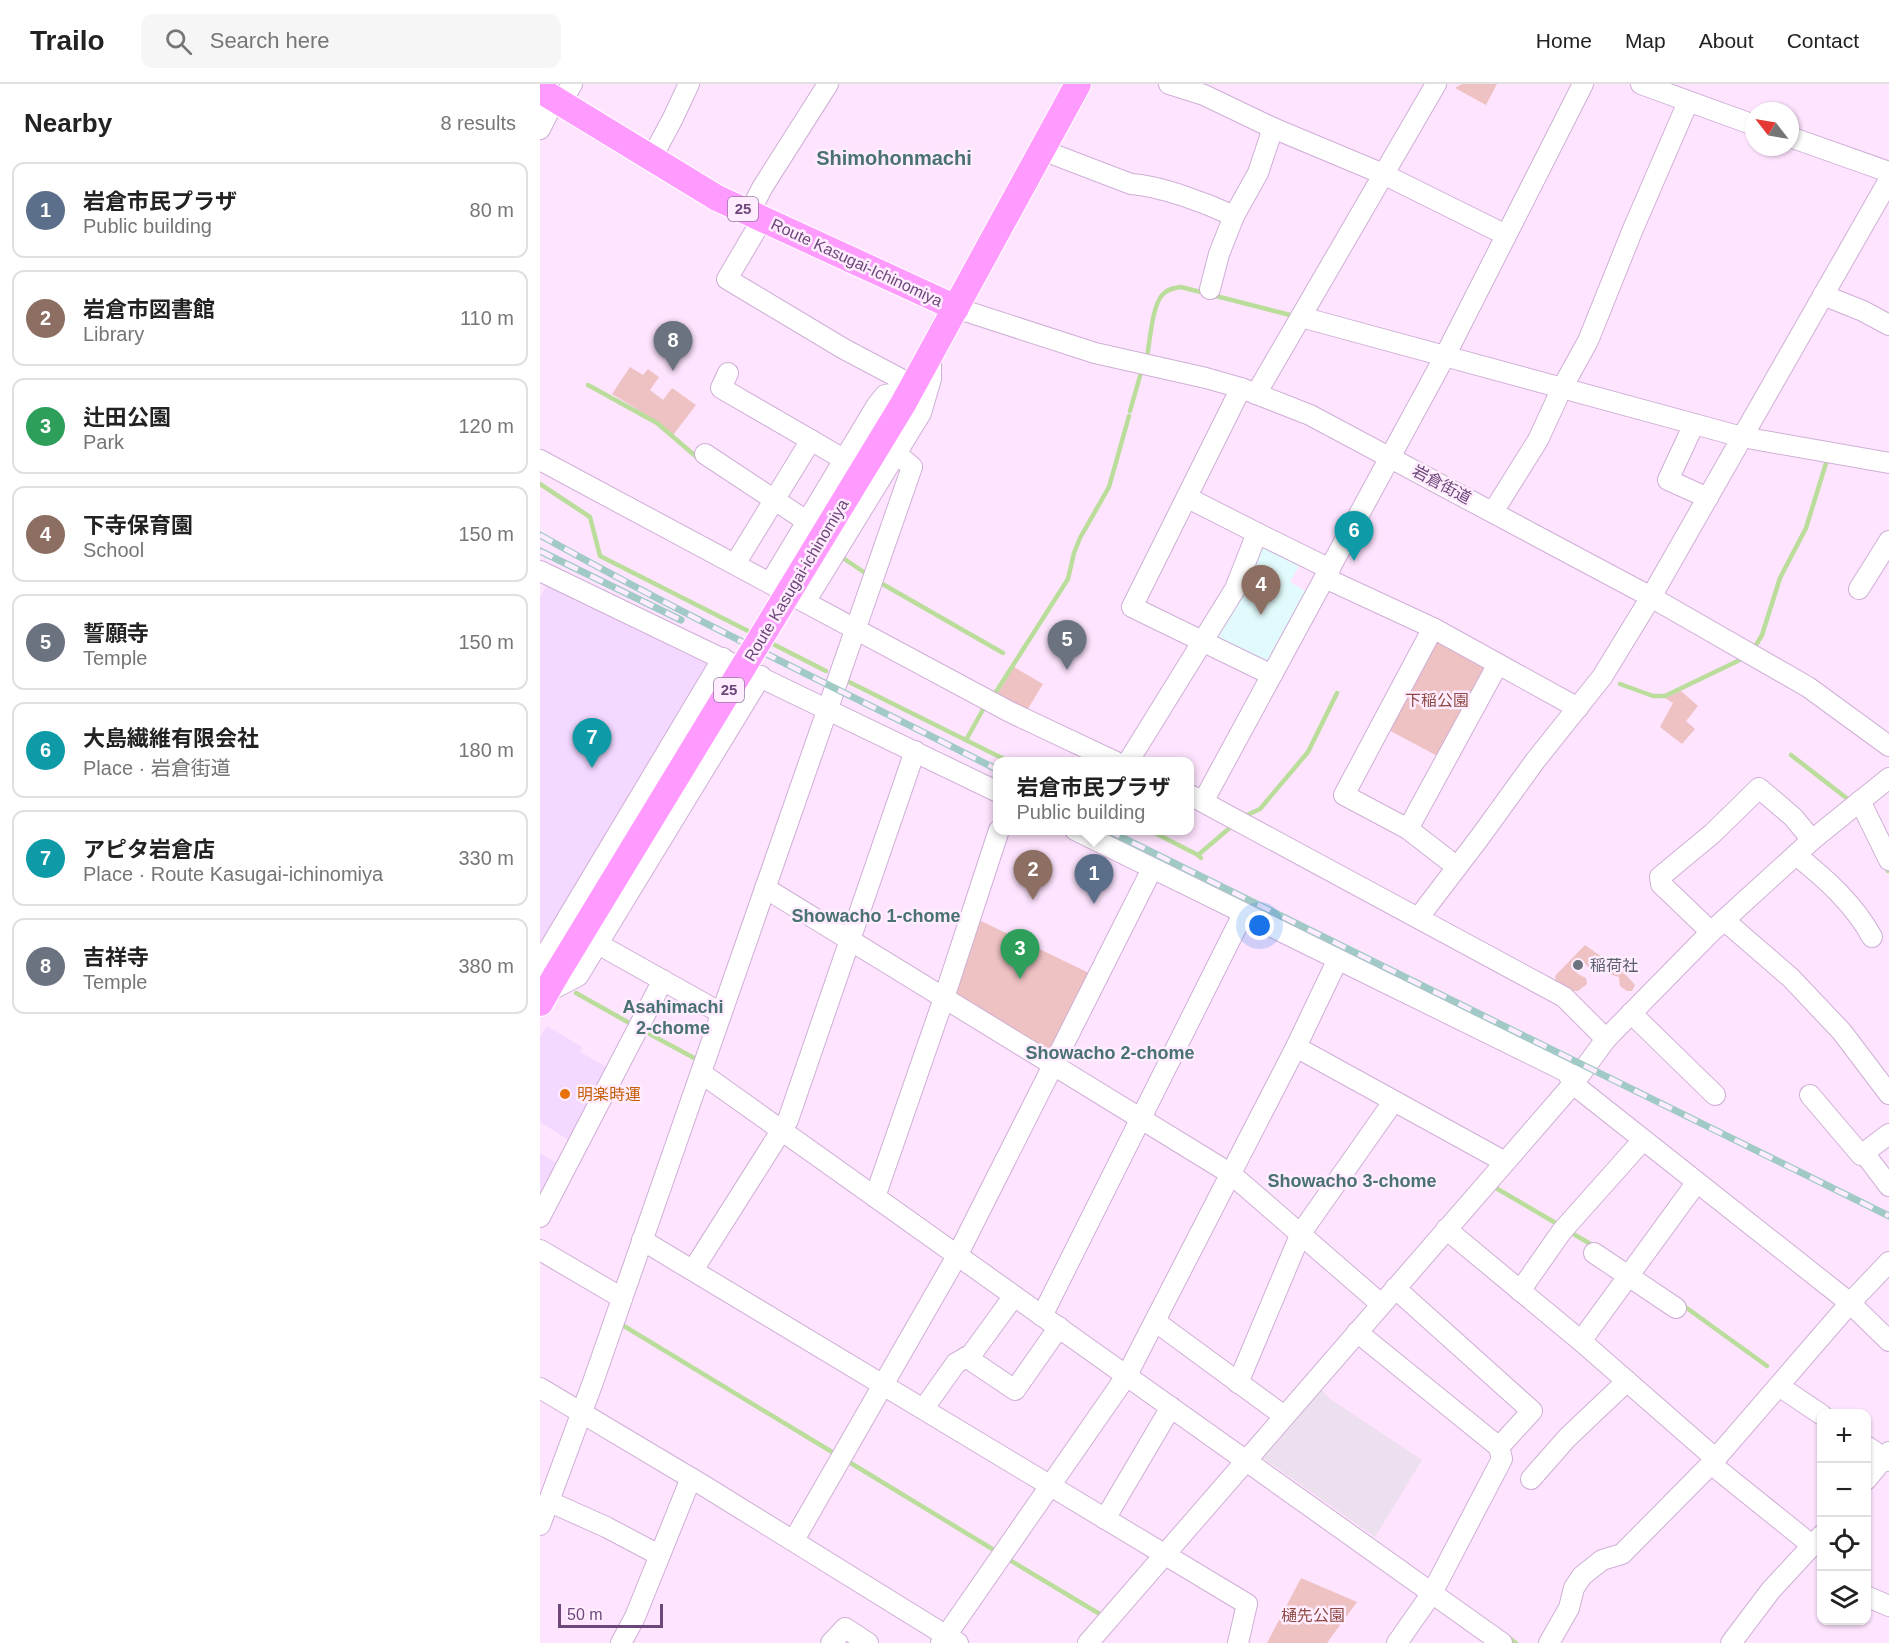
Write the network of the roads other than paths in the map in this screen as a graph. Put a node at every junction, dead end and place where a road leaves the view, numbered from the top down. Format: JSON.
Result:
{"nodes":[{"id":1,"x":689,"y":84,"type":"edge"},
{"id":2,"x":827,"y":84,"type":"edge"},
{"id":3,"x":1078,"y":84,"type":"edge"},
{"id":4,"x":1169,"y":84,"type":"edge"},
{"id":5,"x":1436,"y":84,"type":"edge"},
{"id":6,"x":1583,"y":84,"type":"edge"},
{"id":7,"x":1641,"y":84,"type":"edge"},
{"id":8,"x":557,"y":94,"type":"edge"},
{"id":9,"x":1688,"y":102,"type":"junction"},
{"id":10,"x":1745,"y":122,"type":"edge"},
{"id":11,"x":1273,"y":128,"type":"junction"},
{"id":12,"x":540,"y":129,"type":"edge"},
{"id":13,"x":1799,"y":141,"type":"edge"},
{"id":14,"x":1042,"y":150,"type":"junction"},
{"id":15,"x":651,"y":159,"type":"junction"},
{"id":16,"x":1889,"y":172,"type":"edge"},
{"id":17,"x":1383,"y":174,"type":"junction"},
{"id":18,"x":1889,"y":180,"type":"edge"},
{"id":19,"x":757,"y":215,"type":"junction"},
{"id":20,"x":1234,"y":216,"type":"junction"},
{"id":21,"x":1506,"y":235,"type":"junction"},
{"id":22,"x":1210,"y":289,"type":"dead end"},
{"id":23,"x":1823,"y":295,"type":"junction"},
{"id":24,"x":956,"y":308,"type":"junction"},
{"id":25,"x":1301,"y":317,"type":"junction"},
{"id":26,"x":1889,"y":325,"type":"edge"},
{"id":27,"x":931,"y":354,"type":"junction"},
{"id":28,"x":1445,"y":356,"type":"junction"},
{"id":29,"x":728,"y":373,"type":"dead end"},
{"id":30,"x":1562,"y":388,"type":"junction"},
{"id":31,"x":1249,"y":391,"type":"junction"},
{"id":32,"x":909,"y":394,"type":"junction"},
{"id":33,"x":1694,"y":424,"type":"junction"},
{"id":34,"x":1742,"y":437,"type":"junction"},
{"id":35,"x":811,"y":440,"type":"junction"},
{"id":36,"x":705,"y":454,"type":"dead end"},
{"id":37,"x":895,"y":456,"type":"junction"},
{"id":38,"x":1391,"y":457,"type":"junction"},
{"id":39,"x":540,"y":460,"type":"edge"},
{"id":40,"x":845,"y":460,"type":"junction"},
{"id":41,"x":1888,"y":461,"type":"edge"},
{"id":42,"x":1188,"y":498,"type":"junction"},
{"id":43,"x":1708,"y":498,"type":"junction"},
{"id":44,"x":774,"y":500,"type":"junction"},
{"id":45,"x":1493,"y":512,"type":"junction"},
{"id":46,"x":808,"y":522,"type":"junction"},
{"id":47,"x":1257,"y":533,"type":"junction"},
{"id":48,"x":1889,"y":541,"type":"edge"},
{"id":49,"x":735,"y":564,"type":"junction"},
{"id":50,"x":1328,"y":573,"type":"junction"},
{"id":51,"x":541,"y":574,"type":"edge"},
{"id":52,"x":770,"y":583,"type":"junction"},
{"id":53,"x":1859,"y":589,"type":"dead end"},
{"id":54,"x":1651,"y":597,"type":"junction"},
{"id":55,"x":805,"y":602,"type":"junction"},
{"id":56,"x":1433,"y":628,"type":"junction"},
{"id":57,"x":855,"y":629,"type":"junction"},
{"id":58,"x":1203,"y":642,"type":"junction"},
{"id":59,"x":723,"y":658,"type":"junction"},
{"id":60,"x":1498,"y":664,"type":"junction"},
{"id":61,"x":1272,"y":675,"type":"junction"},
{"id":62,"x":760,"y":676,"type":"junction"},
{"id":63,"x":827,"y":708,"type":"junction"},
{"id":64,"x":1578,"y":708,"type":"junction"},
{"id":65,"x":1889,"y":746,"type":"edge"},
{"id":66,"x":915,"y":751,"type":"junction"},
{"id":67,"x":1105,"y":757,"type":"edge"},
{"id":68,"x":1131,"y":757,"type":"edge"},
{"id":69,"x":1889,"y":778,"type":"edge"},
{"id":70,"x":993,"y":790,"type":"edge"},
{"id":71,"x":1197,"y":798,"type":"edge"},
{"id":72,"x":1860,"y":801,"type":"junction"},
{"id":73,"x":1408,"y":830,"type":"junction"},
{"id":74,"x":998,"y":835,"type":"edge"},
{"id":75,"x":1083,"y":835,"type":"edge"},
{"id":76,"x":1812,"y":840,"type":"junction"},
{"id":77,"x":1796,"y":855,"type":"junction"},
{"id":78,"x":1889,"y":860,"type":"edge"},
{"id":79,"x":1457,"y":867,"type":"junction"},
{"id":80,"x":1152,"y":869,"type":"junction"},
{"id":81,"x":765,"y":888,"type":"junction"},
{"id":82,"x":1243,"y":914,"type":"junction"},
{"id":83,"x":1419,"y":917,"type":"junction"},
{"id":84,"x":1717,"y":926,"type":"junction"},
{"id":85,"x":1872,"y":937,"type":"dead end"},
{"id":86,"x":849,"y":940,"type":"junction"},
{"id":87,"x":598,"y":944,"type":"junction"},
{"id":88,"x":1337,"y":961,"type":"junction"},
{"id":89,"x":663,"y":981,"type":"junction"},
{"id":90,"x":546,"y":984,"type":"edge"},
{"id":91,"x":944,"y":998,"type":"junction"},
{"id":92,"x":721,"y":1013,"type":"junction"},
{"id":93,"x":1631,"y":1013,"type":"junction"},
{"id":94,"x":1606,"y":1039,"type":"junction"},
{"id":95,"x":1296,"y":1047,"type":"junction"},
{"id":96,"x":1053,"y":1065,"type":"junction"},
{"id":97,"x":700,"y":1073,"type":"junction"},
{"id":98,"x":1573,"y":1084,"type":"junction"},
{"id":99,"x":1889,"y":1094,"type":"edge"},
{"id":100,"x":1715,"y":1095,"type":"dead end"},
{"id":101,"x":1810,"y":1095,"type":"dead end"},
{"id":102,"x":1394,"y":1102,"type":"junction"},
{"id":103,"x":1141,"y":1119,"type":"junction"},
{"id":104,"x":782,"y":1131,"type":"junction"},
{"id":105,"x":1889,"y":1134,"type":"edge"},
{"id":106,"x":1643,"y":1140,"type":"junction"},
{"id":107,"x":1864,"y":1153,"type":"junction"},
{"id":108,"x":1505,"y":1162,"type":"junction"},
{"id":109,"x":1231,"y":1174,"type":"junction"},
{"id":110,"x":1697,"y":1182,"type":"junction"},
{"id":111,"x":1889,"y":1186,"type":"edge"},
{"id":112,"x":875,"y":1197,"type":"junction"},
{"id":113,"x":540,"y":1217,"type":"edge"},
{"id":114,"x":1446,"y":1229,"type":"junction"},
{"id":115,"x":1302,"y":1233,"type":"junction"},
{"id":116,"x":642,"y":1240,"type":"junction"},
{"id":117,"x":540,"y":1250,"type":"edge"},
{"id":118,"x":1594,"y":1253,"type":"dead end"},
{"id":119,"x":957,"y":1256,"type":"junction"},
{"id":120,"x":1889,"y":1263,"type":"edge"},
{"id":121,"x":693,"y":1270,"type":"junction"},
{"id":122,"x":1628,"y":1276,"type":"junction"},
{"id":123,"x":1395,"y":1288,"type":"junction"},
{"id":124,"x":1520,"y":1291,"type":"junction"},
{"id":125,"x":1014,"y":1296,"type":"junction"},
{"id":126,"x":622,"y":1298,"type":"junction"},
{"id":127,"x":1850,"y":1303,"type":"junction"},
{"id":128,"x":1381,"y":1304,"type":"junction"},
{"id":129,"x":1676,"y":1308,"type":"dead end"},
{"id":130,"x":1042,"y":1316,"type":"junction"},
{"id":131,"x":1156,"y":1322,"type":"junction"},
{"id":132,"x":1059,"y":1328,"type":"junction"},
{"id":133,"x":1357,"y":1332,"type":"junction"},
{"id":134,"x":1581,"y":1341,"type":"junction"},
{"id":135,"x":1889,"y":1341,"type":"edge"},
{"id":136,"x":966,"y":1357,"type":"junction"},
{"id":137,"x":1127,"y":1375,"type":"junction"},
{"id":138,"x":1627,"y":1382,"type":"junction"},
{"id":139,"x":1238,"y":1383,"type":"junction"},
{"id":140,"x":884,"y":1386,"type":"junction"},
{"id":141,"x":1779,"y":1386,"type":"junction"},
{"id":142,"x":540,"y":1388,"type":"edge"},
{"id":143,"x":929,"y":1401,"type":"dead end"},
{"id":144,"x":1171,"y":1407,"type":"junction"},
{"id":145,"x":1817,"y":1412,"type":"edge"},
{"id":146,"x":582,"y":1413,"type":"junction"},
{"id":147,"x":1284,"y":1416,"type":"junction"},
{"id":148,"x":1499,"y":1447,"type":"junction"},
{"id":149,"x":1871,"y":1448,"type":"edge"},
{"id":150,"x":1888,"y":1457,"type":"edge"},
{"id":151,"x":1245,"y":1460,"type":"junction"},
{"id":152,"x":1713,"y":1462,"type":"junction"},
{"id":153,"x":1871,"y":1475,"type":"edge"},
{"id":154,"x":691,"y":1478,"type":"junction"},
{"id":155,"x":1531,"y":1479,"type":"dead end"},
{"id":156,"x":1052,"y":1487,"type":"junction"},
{"id":157,"x":550,"y":1502,"type":"junction"},
{"id":158,"x":1105,"y":1519,"type":"junction"},
{"id":159,"x":540,"y":1525,"type":"edge"},
{"id":160,"x":794,"y":1540,"type":"junction"},
{"id":161,"x":1816,"y":1548,"type":"edge"},
{"id":162,"x":1164,"y":1554,"type":"junction"},
{"id":163,"x":659,"y":1555,"type":"junction"},
{"id":164,"x":1432,"y":1593,"type":"junction"},
{"id":165,"x":1871,"y":1598,"type":"edge"},
{"id":166,"x":1889,"y":1606,"type":"edge"},
{"id":167,"x":949,"y":1640,"type":"edge"},
{"id":168,"x":621,"y":1643,"type":"edge"},
{"id":169,"x":831,"y":1643,"type":"edge"},
{"id":170,"x":868,"y":1643,"type":"edge"},
{"id":171,"x":1088,"y":1643,"type":"edge"},
{"id":172,"x":1238,"y":1643,"type":"edge"},
{"id":173,"x":1397,"y":1643,"type":"edge"},
{"id":174,"x":1502,"y":1643,"type":"edge"},
{"id":175,"x":1549,"y":1643,"type":"edge"},
{"id":176,"x":1731,"y":1643,"type":"edge"}],
"edges":[{"from":1,"to":15,"type":"street"},
{"from":2,"to":19,"type":"street"},
{"from":3,"to":14,"type":"main road","name":"Route Kasugai-ichinomiya"},
{"from":4,"to":11,"type":"street"},
{"from":5,"to":17,"type":"street"},
{"from":6,"to":21,"type":"street"},
{"from":7,"to":9,"type":"street"},
{"from":8,"to":12,"type":"street"},
{"from":8,"to":15,"type":"main road","name":"Route Kasugai-Ichinomiya","number":"25"},
{"from":9,"to":10,"type":"street"},
{"from":9,"to":30,"type":"street"},
{"from":11,"to":17,"type":"street"},
{"from":11,"to":20,"type":"street"},
{"from":13,"to":16,"type":"street"},
{"from":14,"to":20,"type":"street"},
{"from":14,"to":24,"type":"main road","name":"Route Kasugai-ichinomiya"},
{"from":15,"to":19,"type":"main road","name":"Route Kasugai-Ichinomiya","number":"25"},
{"from":17,"to":21,"type":"street"},
{"from":17,"to":25,"type":"street"},
{"from":18,"to":23,"type":"street"},
{"from":19,"to":24,"type":"main road","name":"Route Kasugai-Ichinomiya","number":"25"},
{"from":19,"to":32,"type":"street"},
{"from":20,"to":22,"type":"street"},
{"from":21,"to":28,"type":"street"},
{"from":23,"to":26,"type":"street"},
{"from":23,"to":34,"type":"street"},
{"from":24,"to":27,"type":"main road","name":"Route Kasugai-ichinomiya","number":"25"},
{"from":24,"to":31,"type":"street","name":"岩倉街道"},
{"from":25,"to":28,"type":"street"},
{"from":25,"to":31,"type":"street"},
{"from":27,"to":32,"type":"main road","name":"Route Kasugai-ichinomiya","number":"25"},
{"from":27,"to":37,"type":"street"},
{"from":28,"to":30,"type":"street"},
{"from":28,"to":38,"type":"street"},
{"from":29,"to":35,"type":"street"},
{"from":30,"to":33,"type":"street"},
{"from":30,"to":45,"type":"street"},
{"from":31,"to":38,"type":"street","name":"岩倉街道"},
{"from":31,"to":42,"type":"street"},
{"from":32,"to":40,"type":"street"},
{"from":32,"to":90,"type":"main road","name":"Route Kasugai-ichinomiya","number":"25","bridge":true},
{"from":33,"to":34,"type":"street"},
{"from":33,"to":43,"type":"street"},
{"from":34,"to":41,"type":"street"},
{"from":34,"to":43,"type":"street"},
{"from":35,"to":40,"type":"street"},
{"from":35,"to":44,"type":"street"},
{"from":36,"to":44,"type":"street"},
{"from":37,"to":55,"type":"street"},
{"from":37,"to":57,"type":"street"},
{"from":38,"to":45,"type":"street","name":"岩倉街道"},
{"from":38,"to":50,"type":"street"},
{"from":39,"to":49,"type":"street"},
{"from":40,"to":46,"type":"street"},
{"from":42,"to":47,"type":"street"},
{"from":42,"to":58,"type":"street"},
{"from":43,"to":54,"type":"street"},
{"from":44,"to":46,"type":"street"},
{"from":44,"to":49,"type":"street"},
{"from":45,"to":54,"type":"street","name":"岩倉街道"},
{"from":46,"to":52,"type":"street"},
{"from":47,"to":50,"type":"street"},
{"from":47,"to":58,"type":"street"},
{"from":48,"to":53,"type":"street"},
{"from":49,"to":52,"type":"street"},
{"from":50,"to":56,"type":"street"},
{"from":50,"to":61,"type":"street"},
{"from":51,"to":59,"type":"street"},
{"from":52,"to":55,"type":"street"},
{"from":54,"to":64,"type":"street"},
{"from":54,"to":65,"type":"street","name":"岩倉街道"},
{"from":55,"to":57,"type":"street"},
{"from":56,"to":60,"type":"street"},
{"from":56,"to":73,"type":"street"},
{"from":57,"to":63,"type":"street"},
{"from":57,"to":67,"type":"street"},
{"from":58,"to":61,"type":"street"},
{"from":58,"to":68,"type":"street"},
{"from":59,"to":62,"type":"street"},
{"from":59,"to":90,"type":"street"},
{"from":60,"to":64,"type":"street"},
{"from":60,"to":73,"type":"street"},
{"from":61,"to":71,"type":"street"},
{"from":62,"to":63,"type":"street"},
{"from":62,"to":87,"type":"street"},
{"from":63,"to":66,"type":"street"},
{"from":63,"to":81,"type":"street"},
{"from":64,"to":79,"type":"street"},
{"from":66,"to":70,"type":"street"},
{"from":66,"to":86,"type":"street"},
{"from":69,"to":72,"type":"street"},
{"from":71,"to":83,"type":"street"},
{"from":72,"to":76,"type":"street"},
{"from":72,"to":78,"type":"street"},
{"from":73,"to":79,"type":"street"},
{"from":74,"to":91,"type":"street"},
{"from":75,"to":80,"type":"street"},
{"from":76,"to":77,"type":"street"},
{"from":76,"to":84,"type":"street"},
{"from":77,"to":84,"type":"street"},
{"from":77,"to":85,"type":"street"},
{"from":79,"to":83,"type":"street"},
{"from":80,"to":82,"type":"street"},
{"from":80,"to":96,"type":"street"},
{"from":81,"to":86,"type":"street"},
{"from":81,"to":92,"type":"street"},
{"from":82,"to":88,"type":"street"},
{"from":82,"to":103,"type":"street"},
{"from":83,"to":94,"type":"street"},
{"from":84,"to":93,"type":"street"},
{"from":84,"to":99,"type":"street"},
{"from":86,"to":91,"type":"street"},
{"from":86,"to":104,"type":"street"},
{"from":87,"to":89,"type":"street"},
{"from":87,"to":90,"type":"street"},
{"from":88,"to":95,"type":"street"},
{"from":88,"to":98,"type":"street"},
{"from":89,"to":92,"type":"street"},
{"from":89,"to":113,"type":"street"},
{"from":91,"to":96,"type":"street"},
{"from":91,"to":112,"type":"street"},
{"from":92,"to":97,"type":"street"},
{"from":93,"to":94,"type":"street"},
{"from":93,"to":100,"type":"street"},
{"from":94,"to":98,"type":"street"},
{"from":95,"to":102,"type":"street"},
{"from":95,"to":109,"type":"street"},
{"from":96,"to":103,"type":"street"},
{"from":96,"to":119,"type":"street"},
{"from":97,"to":104,"type":"street"},
{"from":97,"to":116,"type":"street"},
{"from":98,"to":106,"type":"street"},
{"from":98,"to":108,"type":"street"},
{"from":101,"to":107,"type":"street"},
{"from":102,"to":108,"type":"street"},
{"from":102,"to":115,"type":"street"},
{"from":103,"to":109,"type":"street"},
{"from":103,"to":130,"type":"street"},
{"from":104,"to":112,"type":"street"},
{"from":104,"to":121,"type":"street"},
{"from":105,"to":107,"type":"street"},
{"from":106,"to":110,"type":"street"},
{"from":106,"to":124,"type":"street"},
{"from":107,"to":111,"type":"street"},
{"from":108,"to":114,"type":"street"},
{"from":109,"to":115,"type":"street"},
{"from":109,"to":131,"type":"street"},
{"from":110,"to":122,"type":"street"},
{"from":110,"to":127,"type":"street"},
{"from":112,"to":119,"type":"street"},
{"from":114,"to":123,"type":"street"},
{"from":114,"to":124,"type":"street"},
{"from":115,"to":128,"type":"street"},
{"from":115,"to":139,"type":"street"},
{"from":116,"to":121,"type":"street"},
{"from":116,"to":126,"type":"street"},
{"from":117,"to":126,"type":"street"},
{"from":118,"to":122,"type":"street"},
{"from":119,"to":125,"type":"street"},
{"from":119,"to":140,"type":"street"},
{"from":120,"to":127,"type":"street"},
{"from":121,"to":140,"type":"street"},
{"from":122,"to":129,"type":"street"},
{"from":122,"to":134,"type":"street"},
{"from":123,"to":128,"type":"street"},
{"from":123,"to":148,"type":"street"},
{"from":124,"to":134,"type":"street"},
{"from":125,"to":130,"type":"street"},
{"from":125,"to":136,"type":"street"},
{"from":126,"to":146,"type":"street"},
{"from":127,"to":135,"type":"street"},
{"from":127,"to":141,"type":"street"},
{"from":128,"to":133,"type":"street"},
{"from":130,"to":132,"type":"street"},
{"from":131,"to":137,"type":"street"},
{"from":131,"to":139,"type":"street"},
{"from":132,"to":136,"type":"street"},
{"from":132,"to":137,"type":"street"},
{"from":133,"to":147,"type":"street"},
{"from":133,"to":148,"type":"street"},
{"from":134,"to":138,"type":"street"},
{"from":136,"to":143,"type":"street"},
{"from":137,"to":144,"type":"street"},
{"from":137,"to":156,"type":"street"},
{"from":138,"to":152,"type":"street"},
{"from":138,"to":155,"type":"street"},
{"from":139,"to":147,"type":"street"},
{"from":140,"to":156,"type":"street"},
{"from":140,"to":160,"type":"street"},
{"from":141,"to":145,"type":"street"},
{"from":141,"to":152,"type":"street"},
{"from":142,"to":146,"type":"street"},
{"from":144,"to":151,"type":"street"},
{"from":144,"to":158,"type":"street"},
{"from":146,"to":154,"type":"street"},
{"from":146,"to":157,"type":"street"},
{"from":147,"to":151,"type":"street"},
{"from":148,"to":164,"type":"street"},
{"from":149,"to":150,"type":"street"},
{"from":150,"to":153,"type":"street"},
{"from":151,"to":162,"type":"street"},
{"from":151,"to":164,"type":"street"},
{"from":152,"to":161,"type":"street"},
{"from":152,"to":175,"type":"street"},
{"from":154,"to":160,"type":"street"},
{"from":154,"to":163,"type":"street"},
{"from":156,"to":158,"type":"street"},
{"from":156,"to":167,"type":"street"},
{"from":157,"to":159,"type":"street"},
{"from":157,"to":163,"type":"street"},
{"from":158,"to":162,"type":"street"},
{"from":160,"to":167,"type":"street"},
{"from":161,"to":176,"type":"street"},
{"from":162,"to":171,"type":"street"},
{"from":162,"to":172,"type":"street"},
{"from":163,"to":168,"type":"street"},
{"from":164,"to":173,"type":"street"},
{"from":164,"to":174,"type":"street"},
{"from":165,"to":166,"type":"street"},
{"from":169,"to":170,"type":"street"}]}
